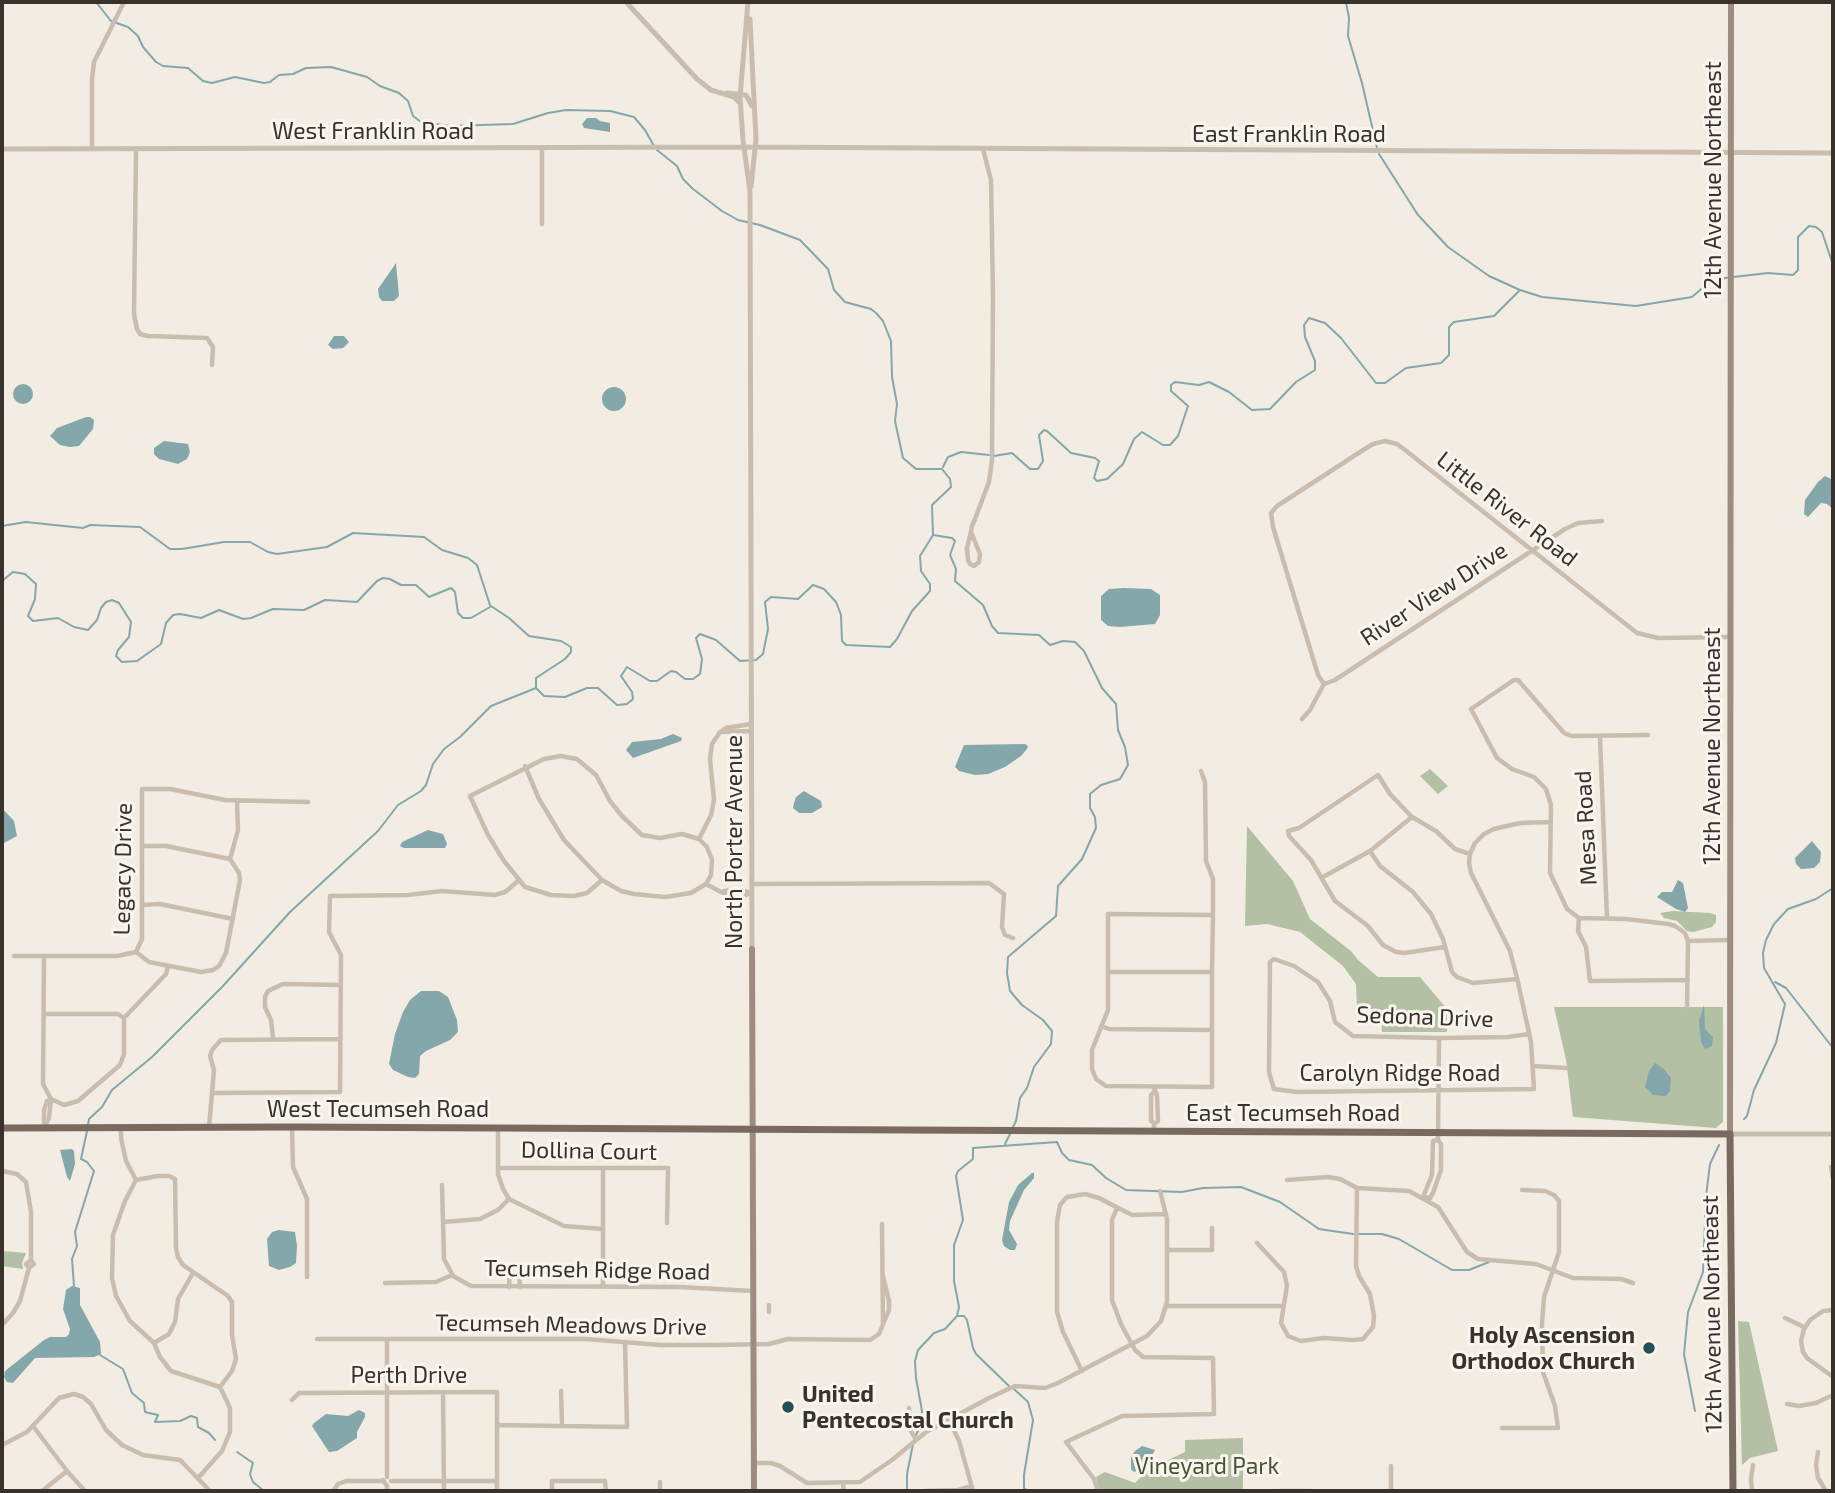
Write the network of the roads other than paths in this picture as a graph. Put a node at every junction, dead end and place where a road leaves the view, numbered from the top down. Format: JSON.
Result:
{"nodes":[{"id":1,"x":124,"y":2,"type":"edge"},
{"id":2,"x":626,"y":2,"type":"edge"},
{"id":3,"x":749,"y":2,"type":"edge"},
{"id":4,"x":1731,"y":2,"type":"edge"},
{"id":5,"x":722,"y":93,"type":"junction"},
{"id":6,"x":740,"y":93,"type":"junction"},
{"id":7,"x":740,"y":106,"type":"junction"},
{"id":8,"x":755,"y":123,"type":"junction"},
{"id":9,"x":542,"y":147,"type":"junction"},
{"id":10,"x":744,"y":147,"type":"junction"},
{"id":11,"x":756,"y":147,"type":"junction"},
{"id":12,"x":2,"y":149,"type":"edge"},
{"id":13,"x":92,"y":149,"type":"junction"},
{"id":14,"x":136,"y":149,"type":"junction"},
{"id":15,"x":983,"y":149,"type":"junction"},
{"id":16,"x":1732,"y":152,"type":"junction"},
{"id":17,"x":1833,"y":153,"type":"edge"},
{"id":18,"x":750,"y":192,"type":"junction"},
{"id":19,"x":542,"y":225,"type":"dead end"},
{"id":20,"x":212,"y":365,"type":"dead end"},
{"id":21,"x":1602,"y":521,"type":"dead end"},
{"id":22,"x":971,"y":532,"type":"junction"},
{"id":23,"x":1532,"y":551,"type":"junction"},
{"id":24,"x":1731,"y":637,"type":"junction"},
{"id":25,"x":1324,"y":684,"type":"junction"},
{"id":26,"x":1302,"y":719,"type":"dead end"},
{"id":27,"x":751,"y":728,"type":"junction"},
{"id":28,"x":1648,"y":736,"type":"dead end"},
{"id":29,"x":1600,"y":737,"type":"junction"},
{"id":30,"x":525,"y":766,"type":"junction"},
{"id":31,"x":1201,"y":771,"type":"dead end"},
{"id":32,"x":237,"y":801,"type":"junction"},
{"id":33,"x":308,"y":802,"type":"dead end"},
{"id":34,"x":1412,"y":817,"type":"junction"},
{"id":35,"x":1551,"y":822,"type":"junction"},
{"id":36,"x":699,"y":839,"type":"junction"},
{"id":37,"x":143,"y":846,"type":"junction"},
{"id":38,"x":1370,"y":851,"type":"junction"},
{"id":39,"x":1469,"y":854,"type":"junction"},
{"id":40,"x":230,"y":859,"type":"junction"},
{"id":41,"x":1323,"y":877,"type":"junction"},
{"id":42,"x":602,"y":880,"type":"junction"},
{"id":43,"x":518,"y":881,"type":"junction"},
{"id":44,"x":706,"y":884,"type":"junction"},
{"id":45,"x":751,"y":884,"type":"junction"},
{"id":46,"x":751,"y":893,"type":"junction"},
{"id":47,"x":142,"y":905,"type":"junction"},
{"id":48,"x":1213,"y":915,"type":"junction"},
{"id":49,"x":1578,"y":918,"type":"junction"},
{"id":50,"x":1607,"y":918,"type":"junction"},
{"id":51,"x":233,"y":919,"type":"junction"},
{"id":52,"x":1013,"y":938,"type":"dead end"},
{"id":53,"x":1731,"y":940,"type":"junction"},
{"id":54,"x":1688,"y":941,"type":"junction"},
{"id":55,"x":1445,"y":947,"type":"junction"},
{"id":56,"x":752,"y":950,"type":"joint"},
{"id":57,"x":136,"y":952,"type":"junction"},
{"id":58,"x":15,"y":956,"type":"dead end"},
{"id":59,"x":44,"y":957,"type":"junction"},
{"id":60,"x":1274,"y":959,"type":"joint"},
{"id":61,"x":168,"y":966,"type":"junction"},
{"id":62,"x":1109,"y":972,"type":"junction"},
{"id":63,"x":1212,"y":972,"type":"junction"},
{"id":64,"x":1517,"y":978,"type":"junction"},
{"id":65,"x":1688,"y":980,"type":"junction"},
{"id":66,"x":341,"y":985,"type":"junction"},
{"id":67,"x":1687,"y":1007,"type":"dead end"},
{"id":68,"x":44,"y":1014,"type":"junction"},
{"id":69,"x":124,"y":1018,"type":"junction"},
{"id":70,"x":1101,"y":1026,"type":"junction"},
{"id":71,"x":1212,"y":1030,"type":"junction"},
{"id":72,"x":1530,"y":1034,"type":"junction"},
{"id":73,"x":272,"y":1038,"type":"junction"},
{"id":74,"x":1439,"y":1038,"type":"junction"},
{"id":75,"x":341,"y":1039,"type":"junction"},
{"id":76,"x":1532,"y":1066,"type":"junction"},
{"id":77,"x":1566,"y":1068,"type":"dead end"},
{"id":78,"x":1154,"y":1090,"type":"junction"},
{"id":79,"x":1438,"y":1091,"type":"junction"},
{"id":80,"x":214,"y":1093,"type":"junction"},
{"id":81,"x":51,"y":1099,"type":"junction"},
{"id":82,"x":292,"y":1127,"type":"junction"},
{"id":83,"x":1154,"y":1127,"type":"junction"},
{"id":84,"x":2,"y":1128,"type":"edge"},
{"id":85,"x":44,"y":1128,"type":"junction"},
{"id":86,"x":121,"y":1128,"type":"junction"},
{"id":87,"x":209,"y":1128,"type":"junction"},
{"id":88,"x":498,"y":1128,"type":"junction"},
{"id":89,"x":753,"y":1130,"type":"junction"},
{"id":90,"x":1730,"y":1134,"type":"junction"},
{"id":91,"x":1833,"y":1134,"type":"edge"},
{"id":92,"x":1438,"y":1136,"type":"junction"},
{"id":93,"x":1831,"y":1167,"type":"dead end"},
{"id":94,"x":498,"y":1168,"type":"junction"},
{"id":95,"x":603,"y":1168,"type":"junction"},
{"id":96,"x":2,"y":1171,"type":"edge"},
{"id":97,"x":1833,"y":1179,"type":"edge"},
{"id":98,"x":136,"y":1180,"type":"junction"},
{"id":99,"x":1287,"y":1180,"type":"dead end"},
{"id":100,"x":442,"y":1185,"type":"dead end"},
{"id":101,"x":1357,"y":1188,"type":"junction"},
{"id":102,"x":1521,"y":1190,"type":"dead end"},
{"id":103,"x":1160,"y":1191,"type":"dead end"},
{"id":104,"x":1423,"y":1197,"type":"junction"},
{"id":105,"x":509,"y":1199,"type":"junction"},
{"id":106,"x":1117,"y":1208,"type":"junction"},
{"id":107,"x":1165,"y":1214,"type":"junction"},
{"id":108,"x":443,"y":1222,"type":"junction"},
{"id":109,"x":667,"y":1223,"type":"dead end"},
{"id":110,"x":882,"y":1224,"type":"dead end"},
{"id":111,"x":603,"y":1228,"type":"junction"},
{"id":112,"x":1212,"y":1228,"type":"dead end"},
{"id":113,"x":1257,"y":1243,"type":"dead end"},
{"id":114,"x":1167,"y":1250,"type":"junction"},
{"id":115,"x":1553,"y":1271,"type":"junction"},
{"id":116,"x":193,"y":1273,"type":"junction"},
{"id":117,"x":452,"y":1275,"type":"junction"},
{"id":118,"x":307,"y":1277,"type":"dead end"},
{"id":119,"x":385,"y":1283,"type":"dead end"},
{"id":120,"x":1633,"y":1283,"type":"dead end"},
{"id":121,"x":509,"y":1287,"type":"junction"},
{"id":122,"x":520,"y":1287,"type":"junction"},
{"id":123,"x":603,"y":1287,"type":"junction"},
{"id":124,"x":753,"y":1291,"type":"junction"},
{"id":125,"x":769,"y":1305,"type":"dead end"},
{"id":126,"x":1167,"y":1306,"type":"junction"},
{"id":127,"x":1284,"y":1306,"type":"junction"},
{"id":128,"x":1833,"y":1310,"type":"edge"},
{"id":129,"x":769,"y":1312,"type":"dead end"},
{"id":130,"x":1785,"y":1318,"type":"dead end"},
{"id":131,"x":2,"y":1325,"type":"edge"},
{"id":132,"x":1804,"y":1328,"type":"junction"},
{"id":133,"x":317,"y":1339,"type":"dead end"},
{"id":134,"x":387,"y":1339,"type":"junction"},
{"id":135,"x":625,"y":1342,"type":"junction"},
{"id":136,"x":154,"y":1343,"type":"junction"},
{"id":137,"x":1132,"y":1344,"type":"junction"},
{"id":138,"x":754,"y":1345,"type":"junction"},
{"id":139,"x":1082,"y":1371,"type":"junction"},
{"id":140,"x":1833,"y":1377,"type":"edge"},
{"id":141,"x":1016,"y":1378,"type":"dead end"},
{"id":142,"x":1016,"y":1386,"type":"junction"},
{"id":143,"x":220,"y":1387,"type":"junction"},
{"id":144,"x":561,"y":1391,"type":"dead end"},
{"id":145,"x":387,"y":1392,"type":"junction"},
{"id":146,"x":443,"y":1392,"type":"junction"},
{"id":147,"x":1833,"y":1395,"type":"edge"},
{"id":148,"x":292,"y":1399,"type":"dead end"},
{"id":149,"x":1787,"y":1404,"type":"dead end"},
{"id":150,"x":909,"y":1408,"type":"dead end"},
{"id":151,"x":949,"y":1420,"type":"junction"},
{"id":152,"x":497,"y":1425,"type":"junction"},
{"id":153,"x":562,"y":1425,"type":"junction"},
{"id":154,"x":33,"y":1426,"type":"junction"},
{"id":155,"x":1502,"y":1428,"type":"dead end"},
{"id":156,"x":914,"y":1440,"type":"junction"},
{"id":157,"x":2,"y":1445,"type":"edge"},
{"id":158,"x":1818,"y":1452,"type":"dead end"},
{"id":159,"x":754,"y":1463,"type":"junction"},
{"id":160,"x":1753,"y":1465,"type":"dead end"},
{"id":161,"x":1391,"y":1466,"type":"dead end"},
{"id":162,"x":67,"y":1471,"type":"junction"},
{"id":163,"x":198,"y":1478,"type":"junction"},
{"id":164,"x":497,"y":1481,"type":"junction"},
{"id":165,"x":444,"y":1482,"type":"junction"},
{"id":166,"x":660,"y":1482,"type":"dead end"},
{"id":167,"x":387,"y":1483,"type":"edge"},
{"id":168,"x":844,"y":1484,"type":"junction"},
{"id":169,"x":973,"y":1489,"type":"edge"},
{"id":170,"x":42,"y":1491,"type":"edge"},
{"id":171,"x":85,"y":1491,"type":"edge"},
{"id":172,"x":210,"y":1491,"type":"edge"},
{"id":173,"x":333,"y":1491,"type":"edge"},
{"id":174,"x":444,"y":1491,"type":"edge"},
{"id":175,"x":498,"y":1491,"type":"edge"},
{"id":176,"x":552,"y":1491,"type":"edge"},
{"id":177,"x":606,"y":1491,"type":"edge"},
{"id":178,"x":660,"y":1491,"type":"edge"},
{"id":179,"x":754,"y":1491,"type":"edge"},
{"id":180,"x":844,"y":1491,"type":"edge"},
{"id":181,"x":924,"y":1491,"type":"edge"},
{"id":182,"x":1098,"y":1491,"type":"edge"},
{"id":183,"x":1273,"y":1491,"type":"edge"},
{"id":184,"x":1311,"y":1491,"type":"edge"},
{"id":185,"x":1391,"y":1491,"type":"edge"},
{"id":186,"x":1734,"y":1491,"type":"edge"},
{"id":187,"x":1752,"y":1491,"type":"edge"},
{"id":188,"x":1826,"y":1491,"type":"edge"}],
"edges":[{"from":1,"to":13,"type":"street"},
{"from":2,"to":5,"type":"street"},
{"from":3,"to":6,"type":"street","name":"North Porter Avenue"},
{"from":3,"to":8,"type":"street","name":"North Porter Avenue"},
{"from":4,"to":16,"type":"main road","name":"12th Avenue Northeast"},
{"from":5,"to":6,"type":"street"},
{"from":5,"to":7,"type":"street"},
{"from":6,"to":7,"type":"street","name":"North Porter Avenue"},
{"from":6,"to":8,"type":"street"},
{"from":7,"to":10,"type":"street","name":"North Porter Avenue"},
{"from":8,"to":11,"type":"street","name":"North Porter Avenue"},
{"from":9,"to":10,"type":"street","name":"West Franklin Road"},
{"from":9,"to":14,"type":"street","name":"West Franklin Road"},
{"from":9,"to":19,"type":"street"},
{"from":10,"to":11,"type":"street","name":"East Franklin Road"},
{"from":10,"to":18,"type":"street","name":"North Porter Avenue"},
{"from":11,"to":15,"type":"street","name":"East Franklin Road"},
{"from":11,"to":18,"type":"street","name":"North Porter Avenue"},
{"from":12,"to":13,"type":"street","name":"West Franklin Road"},
{"from":13,"to":14,"type":"street","name":"West Franklin Road"},
{"from":14,"to":20,"type":"street"},
{"from":15,"to":16,"type":"street","name":"East Franklin Road"},
{"from":15,"to":22,"type":"street"},
{"from":16,"to":17,"type":"street","name":"East Franklin Road"},
{"from":16,"to":24,"type":"main road","name":"12th Avenue Northeast"},
{"from":18,"to":27,"type":"street","name":"North Porter Avenue"},
{"from":21,"to":23,"type":"street","name":"River View Drive"},
{"from":22,"to":22,"type":"street"},
{"from":23,"to":24,"type":"street","name":"Little River Road"},
{"from":23,"to":25,"type":"street","name":"River View Drive"},
{"from":23,"to":25,"type":"street","name":"Little River Road"},
{"from":24,"to":53,"type":"main road","name":"12th Avenue Northeast"},
{"from":25,"to":26,"type":"street"},
{"from":27,"to":36,"type":"street"},
{"from":27,"to":45,"type":"street","name":"North Porter Avenue"},
{"from":28,"to":29,"type":"street"},
{"from":29,"to":35,"type":"street"},
{"from":29,"to":50,"type":"street","name":"Mesa Road"},
{"from":30,"to":36,"type":"street"},
{"from":30,"to":42,"type":"street"},
{"from":30,"to":43,"type":"street"},
{"from":31,"to":48,"type":"street"},
{"from":32,"to":33,"type":"street"},
{"from":32,"to":37,"type":"street","name":"Legacy Drive"},
{"from":32,"to":40,"type":"street"},
{"from":34,"to":38,"type":"street"},
{"from":34,"to":39,"type":"street"},
{"from":34,"to":41,"type":"street"},
{"from":35,"to":39,"type":"street"},
{"from":35,"to":49,"type":"street"},
{"from":36,"to":44,"type":"street"},
{"from":37,"to":40,"type":"street"},
{"from":37,"to":47,"type":"street","name":"Legacy Drive"},
{"from":38,"to":41,"type":"street"},
{"from":38,"to":55,"type":"street"},
{"from":39,"to":64,"type":"street"},
{"from":40,"to":51,"type":"street"},
{"from":41,"to":55,"type":"street"},
{"from":42,"to":43,"type":"street"},
{"from":42,"to":44,"type":"street"},
{"from":43,"to":66,"type":"street"},
{"from":44,"to":46,"type":"street"},
{"from":45,"to":46,"type":"street","name":"North Porter Avenue"},
{"from":45,"to":52,"type":"street"},
{"from":46,"to":56,"type":"street","name":"North Porter Avenue"},
{"from":47,"to":51,"type":"street"},
{"from":47,"to":57,"type":"street","name":"Legacy Drive"},
{"from":48,"to":62,"type":"street"},
{"from":48,"to":63,"type":"street"},
{"from":49,"to":50,"type":"street"},
{"from":49,"to":65,"type":"street"},
{"from":50,"to":54,"type":"street"},
{"from":51,"to":61,"type":"street"},
{"from":53,"to":54,"type":"street"},
{"from":53,"to":90,"type":"main road","name":"12th Avenue Northeast"},
{"from":54,"to":65,"type":"street"},
{"from":55,"to":64,"type":"street"},
{"from":56,"to":89,"type":"main road","name":"North Porter Avenue"},
{"from":57,"to":59,"type":"street","name":"Legacy Drive"},
{"from":57,"to":61,"type":"street"},
{"from":58,"to":59,"type":"street","name":"Legacy Drive"},
{"from":59,"to":68,"type":"street"},
{"from":60,"to":74,"type":"street","name":"Sedona Drive"},
{"from":60,"to":79,"type":"street","name":"Carolyn Ridge Road"},
{"from":61,"to":69,"type":"street"},
{"from":62,"to":63,"type":"street"},
{"from":62,"to":70,"type":"street"},
{"from":63,"to":71,"type":"street"},
{"from":64,"to":72,"type":"street"},
{"from":65,"to":67,"type":"street"},
{"from":66,"to":73,"type":"street"},
{"from":66,"to":75,"type":"street"},
{"from":68,"to":69,"type":"street"},
{"from":68,"to":81,"type":"street"},
{"from":69,"to":81,"type":"street"},
{"from":70,"to":71,"type":"street"},
{"from":70,"to":78,"type":"street"},
{"from":71,"to":78,"type":"street"},
{"from":72,"to":74,"type":"street","name":"Sedona Drive"},
{"from":72,"to":76,"type":"street"},
{"from":73,"to":75,"type":"street"},
{"from":73,"to":80,"type":"street"},
{"from":74,"to":79,"type":"street"},
{"from":75,"to":80,"type":"street"},
{"from":76,"to":77,"type":"street","name":"Carolyn Ridge Road"},
{"from":76,"to":79,"type":"street","name":"Carolyn Ridge Road"},
{"from":78,"to":83,"type":"street"},
{"from":79,"to":92,"type":"street"},
{"from":80,"to":87,"type":"street"},
{"from":81,"to":85,"type":"street"},
{"from":82,"to":87,"type":"main road","name":"West Tecumseh Road"},
{"from":82,"to":88,"type":"main road","name":"West Tecumseh Road"},
{"from":82,"to":118,"type":"street"},
{"from":83,"to":89,"type":"main road","name":"East Tecumseh Road"},
{"from":83,"to":92,"type":"main road","name":"East Tecumseh Road"},
{"from":84,"to":85,"type":"main road","name":"West Tecumseh Road"},
{"from":85,"to":86,"type":"main road","name":"West Tecumseh Road"},
{"from":86,"to":87,"type":"main road","name":"West Tecumseh Road"},
{"from":86,"to":98,"type":"street"},
{"from":88,"to":89,"type":"main road","name":"West Tecumseh Road"},
{"from":88,"to":94,"type":"street"},
{"from":89,"to":124,"type":"main road","name":"North Porter Avenue"},
{"from":90,"to":91,"type":"street","name":"East Tecumseh Road"},
{"from":90,"to":92,"type":"main road","name":"East Tecumseh Road"},
{"from":90,"to":186,"type":"main road","name":"12th Avenue Northeast"},
{"from":92,"to":104,"type":"street"},
{"from":93,"to":97,"type":"street"},
{"from":94,"to":95,"type":"street","name":"Dollina Court"},
{"from":94,"to":105,"type":"street"},
{"from":95,"to":109,"type":"street","name":"Dollina Court"},
{"from":95,"to":111,"type":"street"},
{"from":96,"to":131,"type":"street"},
{"from":98,"to":116,"type":"street"},
{"from":98,"to":136,"type":"street"},
{"from":99,"to":101,"type":"street"},
{"from":100,"to":108,"type":"street","name":"Tecumseh Ridge Road"},
{"from":101,"to":104,"type":"street"},
{"from":101,"to":127,"type":"street"},
{"from":102,"to":115,"type":"street"},
{"from":103,"to":107,"type":"street"},
{"from":104,"to":115,"type":"street"},
{"from":105,"to":108,"type":"street"},
{"from":105,"to":111,"type":"street"},
{"from":106,"to":107,"type":"street"},
{"from":106,"to":137,"type":"street"},
{"from":106,"to":139,"type":"street"},
{"from":107,"to":114,"type":"street"},
{"from":108,"to":117,"type":"street","name":"Tecumseh Ridge Road"},
{"from":110,"to":138,"type":"street","name":"Tecumseh Meadows Drive"},
{"from":111,"to":123,"type":"street"},
{"from":112,"to":114,"type":"street"},
{"from":113,"to":127,"type":"street"},
{"from":114,"to":126,"type":"street"},
{"from":115,"to":120,"type":"street"},
{"from":115,"to":155,"type":"street"},
{"from":116,"to":136,"type":"street"},
{"from":116,"to":143,"type":"street"},
{"from":117,"to":119,"type":"street"},
{"from":117,"to":121,"type":"street","name":"Tecumseh Ridge Road"},
{"from":121,"to":122,"type":"street","name":"Tecumseh Ridge Road"},
{"from":121,"to":122,"type":"street"},
{"from":122,"to":123,"type":"street","name":"Tecumseh Ridge Road"},
{"from":123,"to":124,"type":"street","name":"Tecumseh Ridge Road"},
{"from":124,"to":138,"type":"main road","name":"North Porter Avenue"},
{"from":125,"to":129,"type":"street"},
{"from":126,"to":127,"type":"street"},
{"from":126,"to":137,"type":"street"},
{"from":128,"to":132,"type":"street"},
{"from":130,"to":132,"type":"street"},
{"from":132,"to":140,"type":"street"},
{"from":133,"to":134,"type":"street","name":"Tecumseh Meadows Drive"},
{"from":134,"to":135,"type":"street","name":"Tecumseh Meadows Drive"},
{"from":134,"to":145,"type":"street"},
{"from":135,"to":138,"type":"street","name":"Tecumseh Meadows Drive"},
{"from":135,"to":153,"type":"street"},
{"from":136,"to":143,"type":"street"},
{"from":137,"to":139,"type":"street"},
{"from":137,"to":182,"type":"street"},
{"from":138,"to":159,"type":"main road","name":"North Porter Avenue"},
{"from":139,"to":142,"type":"street"},
{"from":141,"to":142,"type":"street"},
{"from":142,"to":151,"type":"street"},
{"from":143,"to":163,"type":"street"},
{"from":144,"to":153,"type":"street"},
{"from":145,"to":146,"type":"street","name":"Perth Drive"},
{"from":145,"to":148,"type":"street","name":"Perth Drive"},
{"from":145,"to":167,"type":"street"},
{"from":146,"to":152,"type":"street","name":"Perth Drive"},
{"from":146,"to":165,"type":"street"},
{"from":147,"to":149,"type":"street"},
{"from":150,"to":156,"type":"street"},
{"from":151,"to":156,"type":"street"},
{"from":151,"to":169,"type":"street"},
{"from":152,"to":153,"type":"street"},
{"from":152,"to":164,"type":"street"},
{"from":154,"to":157,"type":"street"},
{"from":154,"to":162,"type":"street"},
{"from":154,"to":163,"type":"street"},
{"from":156,"to":168,"type":"street"},
{"from":158,"to":188,"type":"street"},
{"from":159,"to":168,"type":"street"},
{"from":159,"to":179,"type":"main road","name":"North Porter Avenue"},
{"from":160,"to":187,"type":"street"},
{"from":161,"to":185,"type":"street"},
{"from":162,"to":170,"type":"street"},
{"from":162,"to":171,"type":"street"},
{"from":163,"to":172,"type":"street"},
{"from":164,"to":165,"type":"street"},
{"from":164,"to":175,"type":"street"},
{"from":165,"to":167,"type":"street"},
{"from":165,"to":174,"type":"street"},
{"from":166,"to":178,"type":"street"},
{"from":167,"to":173,"type":"street"},
{"from":168,"to":180,"type":"street"},
{"from":169,"to":181,"type":"street"},
{"from":176,"to":177,"type":"street"},
{"from":183,"to":184,"type":"street"}]}
